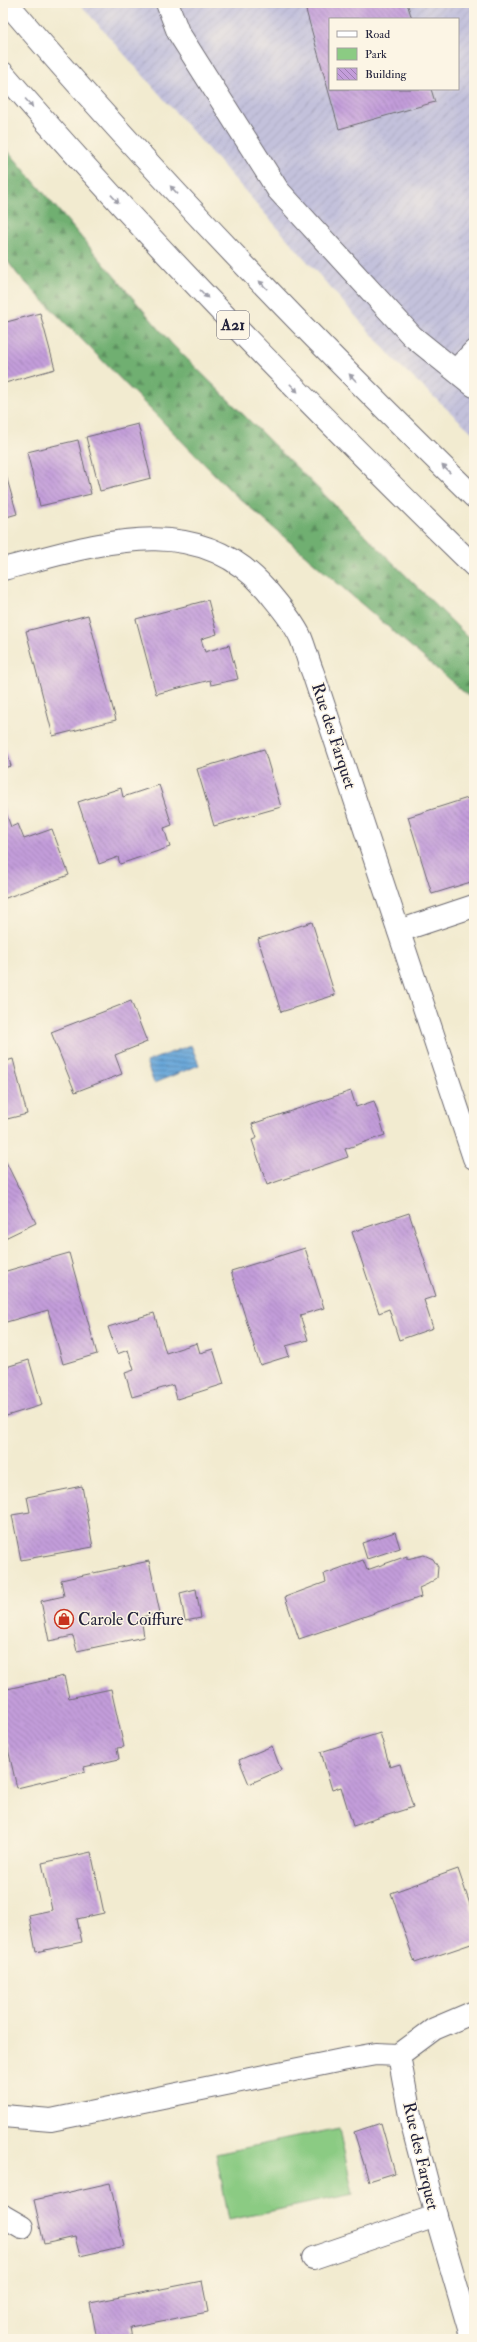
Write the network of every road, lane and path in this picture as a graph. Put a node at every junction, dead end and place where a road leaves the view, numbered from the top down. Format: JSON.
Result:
{"nodes":[{"id":1,"x":7,"y":3,"type":"edge"},
{"id":2,"x":167,"y":3,"type":"edge"},
{"id":3,"x":3,"y":73,"type":"edge"},
{"id":4,"x":474,"y":351,"type":"edge"},
{"id":5,"x":456,"y":370,"type":"junction"},
{"id":6,"x":474,"y":386,"type":"edge"},
{"id":7,"x":474,"y":496,"type":"edge"},
{"id":8,"x":474,"y":566,"type":"edge"},
{"id":9,"x":3,"y":569,"type":"edge"},
{"id":10,"x":474,"y":906,"type":"edge"},
{"id":11,"x":399,"y":931,"type":"junction"},
{"id":12,"x":474,"y":1158,"type":"edge"},
{"id":13,"x":474,"y":2012,"type":"edge"},
{"id":14,"x":399,"y":2055,"type":"junction"},
{"id":15,"x":3,"y":2116,"type":"edge"},
{"id":16,"x":3,"y":2216,"type":"edge"},
{"id":17,"x":436,"y":2216,"type":"junction"},
{"id":18,"x":22,"y":2227,"type":"dead end"},
{"id":19,"x":312,"y":2258,"type":"dead end"},
{"id":20,"x":472,"y":2339,"type":"edge"}],
"edges":[{"from":7,"to":1,"type":"main road","one_way":true},
{"from":2,"to":5,"type":"main road"},
{"from":3,"to":8,"type":"main road","number":"A21","one_way":true},
{"from":4,"to":5,"type":"main road"},
{"from":5,"to":6,"type":"main road"},
{"from":9,"to":11,"type":"main road","name":"Rue des Farquet"},
{"from":10,"to":11,"type":"main road"},
{"from":11,"to":12,"type":"main road","name":"Rue des Farquet"},
{"from":13,"to":14,"type":"main road"},
{"from":14,"to":15,"type":"main road"},
{"from":14,"to":17,"type":"main road","name":"Rue des Farquet"},
{"from":16,"to":18,"type":"main road"},
{"from":17,"to":19,"type":"main road"},
{"from":17,"to":20,"type":"main road","name":"Rue des Farquet"}]}
